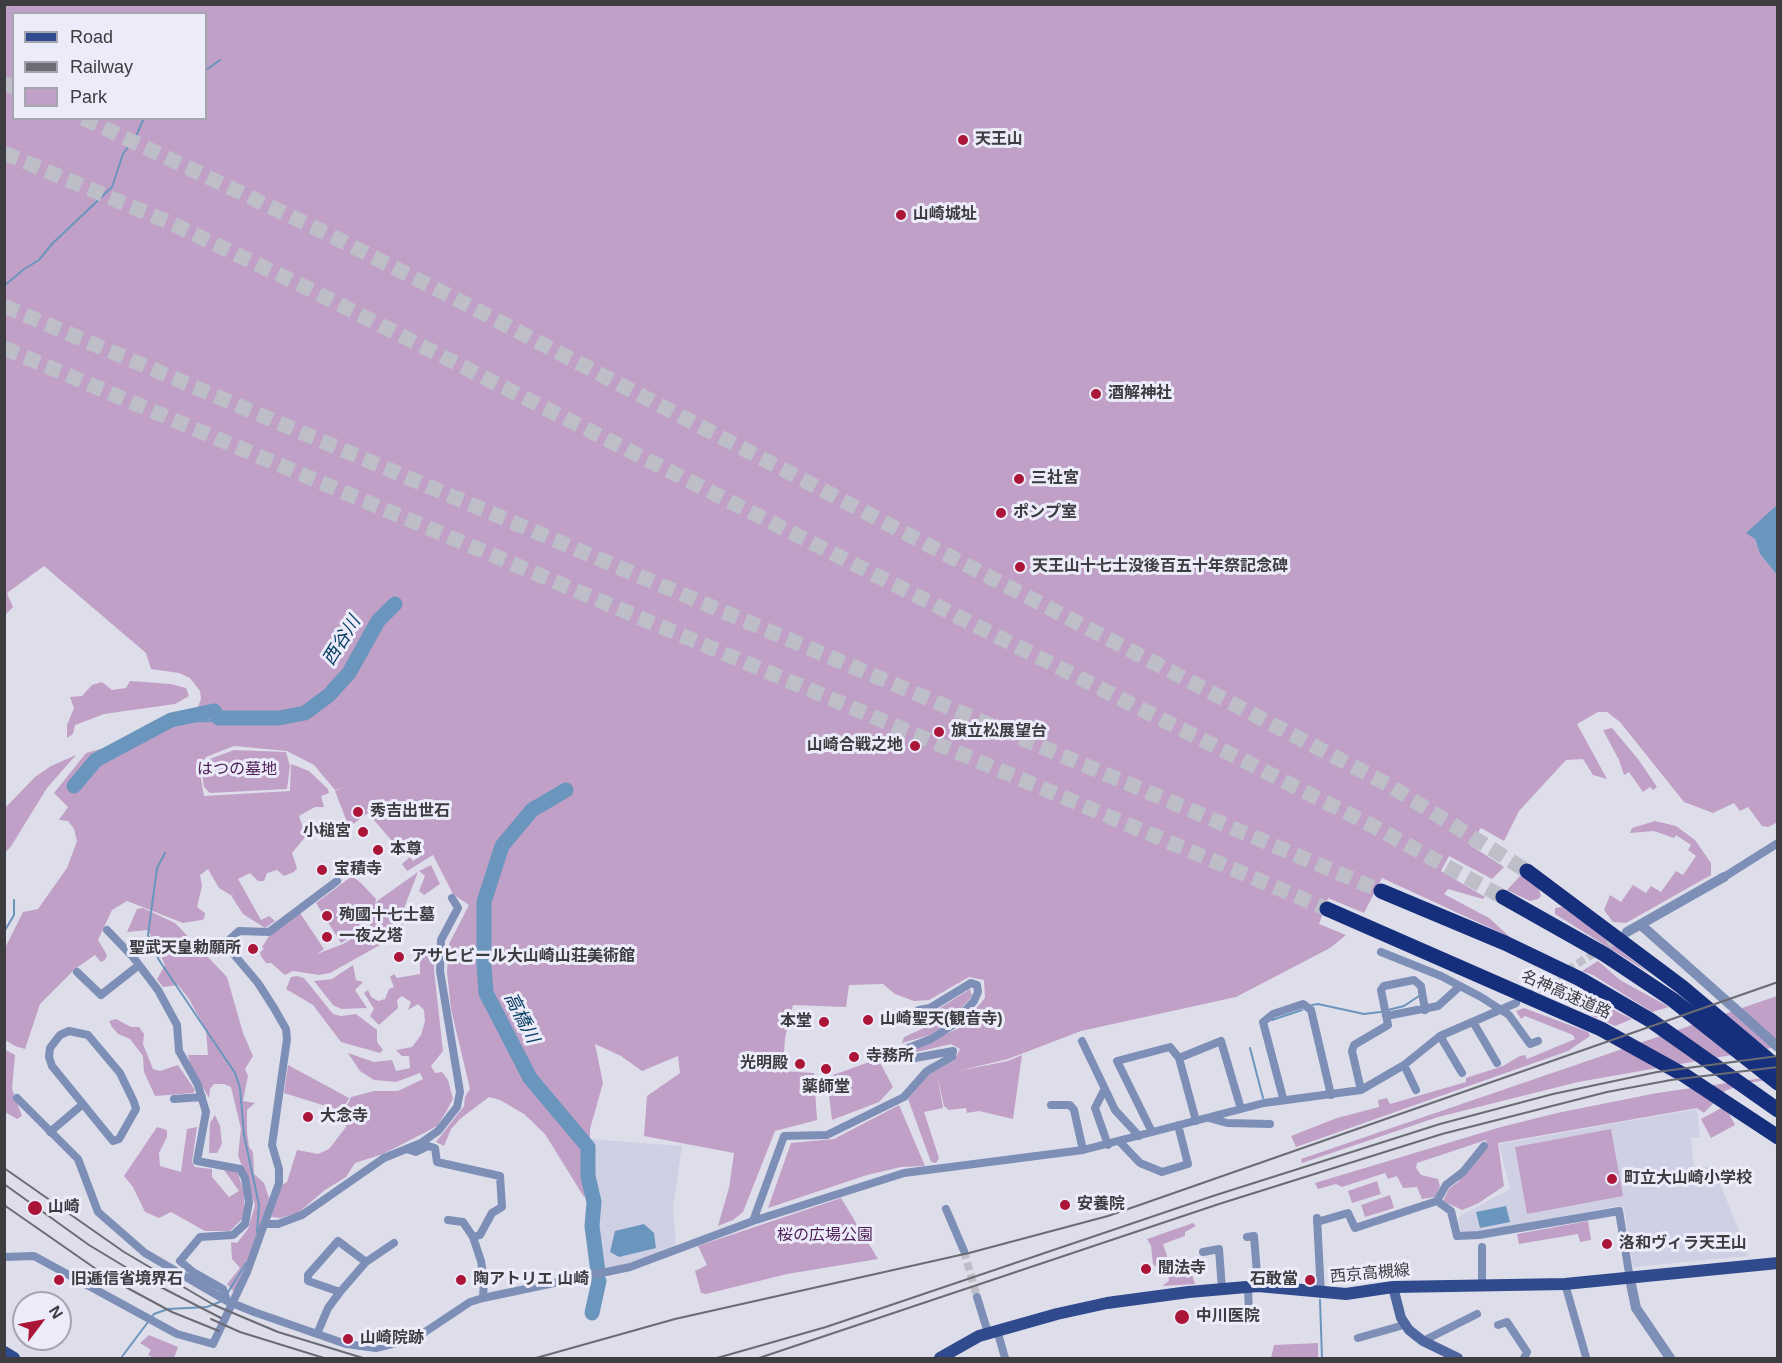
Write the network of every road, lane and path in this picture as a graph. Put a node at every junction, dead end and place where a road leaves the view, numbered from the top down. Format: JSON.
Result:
{"nodes":[{"id":1,"x":1778,"y":843,"type":"edge"},
{"id":2,"x":1527,"y":871,"type":"tunnel mouth"},
{"id":3,"x":1724,"y":878,"type":"joint"},
{"id":4,"x":337,"y":881,"type":"dead end"},
{"id":5,"x":1381,"y":891,"type":"tunnel mouth"},
{"id":6,"x":1503,"y":897,"type":"tunnel mouth"},
{"id":7,"x":452,"y":898,"type":"dead end"},
{"id":8,"x":1327,"y":909,"type":"tunnel mouth"},
{"id":9,"x":1641,"y":925,"type":"junction"},
{"id":10,"x":106,"y":930,"type":"dead end"},
{"id":11,"x":1627,"y":932,"type":"tunnel mouth"},
{"id":12,"x":1381,"y":952,"type":"dead end"},
{"id":13,"x":139,"y":965,"type":"junction"},
{"id":14,"x":77,"y":972,"type":"dead end"},
{"id":15,"x":1459,"y":987,"type":"junction"},
{"id":16,"x":1678,"y":994,"type":"junction"},
{"id":17,"x":1516,"y":1003,"type":"dead end"},
{"id":18,"x":1425,"y":1010,"type":"junction"},
{"id":19,"x":1501,"y":1010,"type":"junction"},
{"id":20,"x":919,"y":1011,"type":"dead end"},
{"id":21,"x":1386,"y":1016,"type":"junction"},
{"id":22,"x":1473,"y":1022,"type":"junction"},
{"id":23,"x":1440,"y":1036,"type":"junction"},
{"id":24,"x":1082,"y":1041,"type":"dead end"},
{"id":25,"x":1538,"y":1041,"type":"dead end"},
{"id":26,"x":1778,"y":1047,"type":"edge"},
{"id":27,"x":1179,"y":1058,"type":"junction"},
{"id":28,"x":1497,"y":1063,"type":"dead end"},
{"id":29,"x":1404,"y":1065,"type":"junction"},
{"id":30,"x":1778,"y":1068,"type":"edge"},
{"id":31,"x":1462,"y":1073,"type":"dead end"},
{"id":32,"x":1778,"y":1083,"type":"edge"},
{"id":33,"x":1104,"y":1090,"type":"junction"},
{"id":34,"x":1361,"y":1090,"type":"junction"},
{"id":35,"x":1416,"y":1090,"type":"dead end"},
{"id":36,"x":1331,"y":1095,"type":"junction"},
{"id":37,"x":202,"y":1097,"type":"junction"},
{"id":38,"x":17,"y":1098,"type":"dead end"},
{"id":39,"x":1283,"y":1098,"type":"junction"},
{"id":40,"x":174,"y":1099,"type":"dead end"},
{"id":41,"x":82,"y":1104,"type":"junction"},
{"id":42,"x":1051,"y":1105,"type":"dead end"},
{"id":43,"x":1241,"y":1109,"type":"junction"},
{"id":44,"x":1778,"y":1110,"type":"edge"},
{"id":45,"x":1207,"y":1118,"type":"junction"},
{"id":46,"x":1196,"y":1121,"type":"junction"},
{"id":47,"x":1270,"y":1124,"type":"dead end"},
{"id":48,"x":1178,"y":1125,"type":"junction"},
{"id":49,"x":50,"y":1132,"type":"junction"},
{"id":50,"x":1152,"y":1132,"type":"junction"},
{"id":51,"x":1139,"y":1136,"type":"junction"},
{"id":52,"x":1778,"y":1137,"type":"edge"},
{"id":53,"x":1120,"y":1142,"type":"junction"},
{"id":54,"x":1108,"y":1145,"type":"junction"},
{"id":55,"x":1484,"y":1146,"type":"dead end"},
{"id":56,"x":406,"y":1149,"type":"junction"},
{"id":57,"x":1083,"y":1150,"type":"junction"},
{"id":58,"x":1437,"y":1201,"type":"junction"},
{"id":59,"x":946,"y":1209,"type":"dead end"},
{"id":60,"x":448,"y":1220,"type":"dead end"},
{"id":61,"x":753,"y":1221,"type":"junction"},
{"id":62,"x":264,"y":1224,"type":"junction"},
{"id":63,"x":473,"y":1237,"type":"junction"},
{"id":64,"x":1247,"y":1237,"type":"dead end"},
{"id":65,"x":394,"y":1242,"type":"dead end"},
{"id":66,"x":1482,"y":1247,"type":"dead end"},
{"id":67,"x":964,"y":1251,"type":"tunnel mouth"},
{"id":68,"x":1203,"y":1251,"type":"dead end"},
{"id":69,"x":4,"y":1257,"type":"edge"},
{"id":70,"x":366,"y":1262,"type":"junction"},
{"id":71,"x":1778,"y":1263,"type":"edge"},
{"id":72,"x":1630,"y":1279,"type":"junction"},
{"id":73,"x":1565,"y":1284,"type":"junction"},
{"id":74,"x":1482,"y":1285,"type":"junction"},
{"id":75,"x":1253,"y":1287,"type":"junction"},
{"id":76,"x":1393,"y":1287,"type":"junction"},
{"id":77,"x":1222,"y":1289,"type":"junction"},
{"id":78,"x":340,"y":1292,"type":"junction"},
{"id":79,"x":1321,"y":1294,"type":"junction"},
{"id":80,"x":977,"y":1297,"type":"tunnel mouth"},
{"id":81,"x":483,"y":1298,"type":"junction"},
{"id":82,"x":229,"y":1302,"type":"junction"},
{"id":83,"x":1477,"y":1314,"type":"dead end"},
{"id":84,"x":1249,"y":1315,"type":"dead end"},
{"id":85,"x":1404,"y":1325,"type":"junction"},
{"id":86,"x":1498,"y":1325,"type":"dead end"},
{"id":87,"x":992,"y":1332,"type":"junction"},
{"id":88,"x":317,"y":1334,"type":"junction"},
{"id":89,"x":1358,"y":1338,"type":"dead end"},
{"id":90,"x":1423,"y":1341,"type":"junction"},
{"id":91,"x":4,"y":1352,"type":"edge"},
{"id":92,"x":1586,"y":1357,"type":"edge"},
{"id":93,"x":14,"y":1359,"type":"edge"},
{"id":94,"x":940,"y":1359,"type":"edge"},
{"id":95,"x":1005,"y":1359,"type":"edge"},
{"id":96,"x":1458,"y":1359,"type":"edge"},
{"id":97,"x":1524,"y":1359,"type":"edge"},
{"id":98,"x":1670,"y":1359,"type":"edge"}],
"edges":[{"from":1,"to":3,"type":"street"},
{"from":2,"to":16,"type":"highway"},
{"from":3,"to":9,"type":"street"},
{"from":4,"to":62,"type":"street"},
{"from":5,"to":44,"type":"highway","name":"名神高速道路"},
{"from":6,"to":16,"type":"highway"},
{"from":7,"to":56,"type":"street"},
{"from":8,"to":52,"type":"highway","name":"名神高速道路"},
{"from":9,"to":11,"type":"street"},
{"from":9,"to":26,"type":"street"},
{"from":10,"to":13,"type":"street"},
{"from":12,"to":15,"type":"street"},
{"from":13,"to":14,"type":"street"},
{"from":13,"to":37,"type":"street"},
{"from":15,"to":18,"type":"street"},
{"from":15,"to":19,"type":"street"},
{"from":16,"to":30,"type":"highway"},
{"from":16,"to":32,"type":"highway"},
{"from":17,"to":19,"type":"street"},
{"from":18,"to":21,"type":"street"},
{"from":18,"to":21,"type":"street"},
{"from":19,"to":22,"type":"street"},
{"from":19,"to":25,"type":"street"},
{"from":20,"to":61,"type":"street"},
{"from":21,"to":34,"type":"street"},
{"from":22,"to":23,"type":"street"},
{"from":22,"to":28,"type":"street"},
{"from":23,"to":29,"type":"street"},
{"from":23,"to":31,"type":"street"},
{"from":24,"to":33,"type":"street"},
{"from":27,"to":43,"type":"street"},
{"from":27,"to":46,"type":"street"},
{"from":27,"to":50,"type":"street"},
{"from":29,"to":34,"type":"street"},
{"from":29,"to":35,"type":"street"},
{"from":33,"to":51,"type":"street"},
{"from":33,"to":54,"type":"street"},
{"from":34,"to":36,"type":"street"},
{"from":36,"to":39,"type":"street"},
{"from":36,"to":39,"type":"street"},
{"from":37,"to":40,"type":"street"},
{"from":37,"to":82,"type":"street"},
{"from":38,"to":49,"type":"street"},
{"from":39,"to":43,"type":"street"},
{"from":41,"to":41,"type":"street"},
{"from":41,"to":49,"type":"street"},
{"from":42,"to":57,"type":"street"},
{"from":43,"to":45,"type":"street"},
{"from":45,"to":46,"type":"street"},
{"from":45,"to":47,"type":"street"},
{"from":46,"to":48,"type":"street"},
{"from":48,"to":50,"type":"street"},
{"from":48,"to":53,"type":"street"},
{"from":49,"to":82,"type":"street"},
{"from":50,"to":51,"type":"street"},
{"from":51,"to":53,"type":"street"},
{"from":53,"to":54,"type":"street"},
{"from":54,"to":57,"type":"street"},
{"from":55,"to":58,"type":"street"},
{"from":56,"to":62,"type":"street"},
{"from":56,"to":63,"type":"street"},
{"from":57,"to":61,"type":"street"},
{"from":58,"to":72,"type":"street"},
{"from":58,"to":79,"type":"street"},
{"from":59,"to":67,"type":"street"},
{"from":60,"to":63,"type":"street"},
{"from":61,"to":81,"type":"street"},
{"from":62,"to":82,"type":"street"},
{"from":63,"to":81,"type":"street"},
{"from":64,"to":75,"type":"street"},
{"from":65,"to":70,"type":"street"},
{"from":66,"to":74,"type":"street"},
{"from":68,"to":77,"type":"street"},
{"from":69,"to":82,"type":"street"},
{"from":70,"to":78,"type":"street"},
{"from":70,"to":78,"type":"street"},
{"from":71,"to":72,"type":"main road","name":"西京高槻線"},
{"from":72,"to":73,"type":"main road","name":"西京高槻線"},
{"from":72,"to":98,"type":"street"},
{"from":73,"to":74,"type":"main road","name":"西京高槻線"},
{"from":73,"to":92,"type":"street"},
{"from":74,"to":76,"type":"main road","name":"西京高槻線"},
{"from":75,"to":77,"type":"main road","name":"西京高槻線"},
{"from":75,"to":79,"type":"main road","name":"西京高槻線"},
{"from":75,"to":84,"type":"street"},
{"from":76,"to":79,"type":"main road","name":"西京高槻線"},
{"from":76,"to":85,"type":"main road"},
{"from":77,"to":87,"type":"main road","name":"西京高槻線"},
{"from":78,"to":88,"type":"street"},
{"from":80,"to":87,"type":"street"},
{"from":81,"to":88,"type":"street"},
{"from":82,"to":88,"type":"street"},
{"from":83,"to":90,"type":"street"},
{"from":85,"to":89,"type":"street"},
{"from":85,"to":90,"type":"main road"},
{"from":86,"to":97,"type":"street"},
{"from":87,"to":94,"type":"main road","name":"西京高槻線"},
{"from":87,"to":95,"type":"street"},
{"from":90,"to":96,"type":"main road"},
{"from":91,"to":93,"type":"main road"}]}
